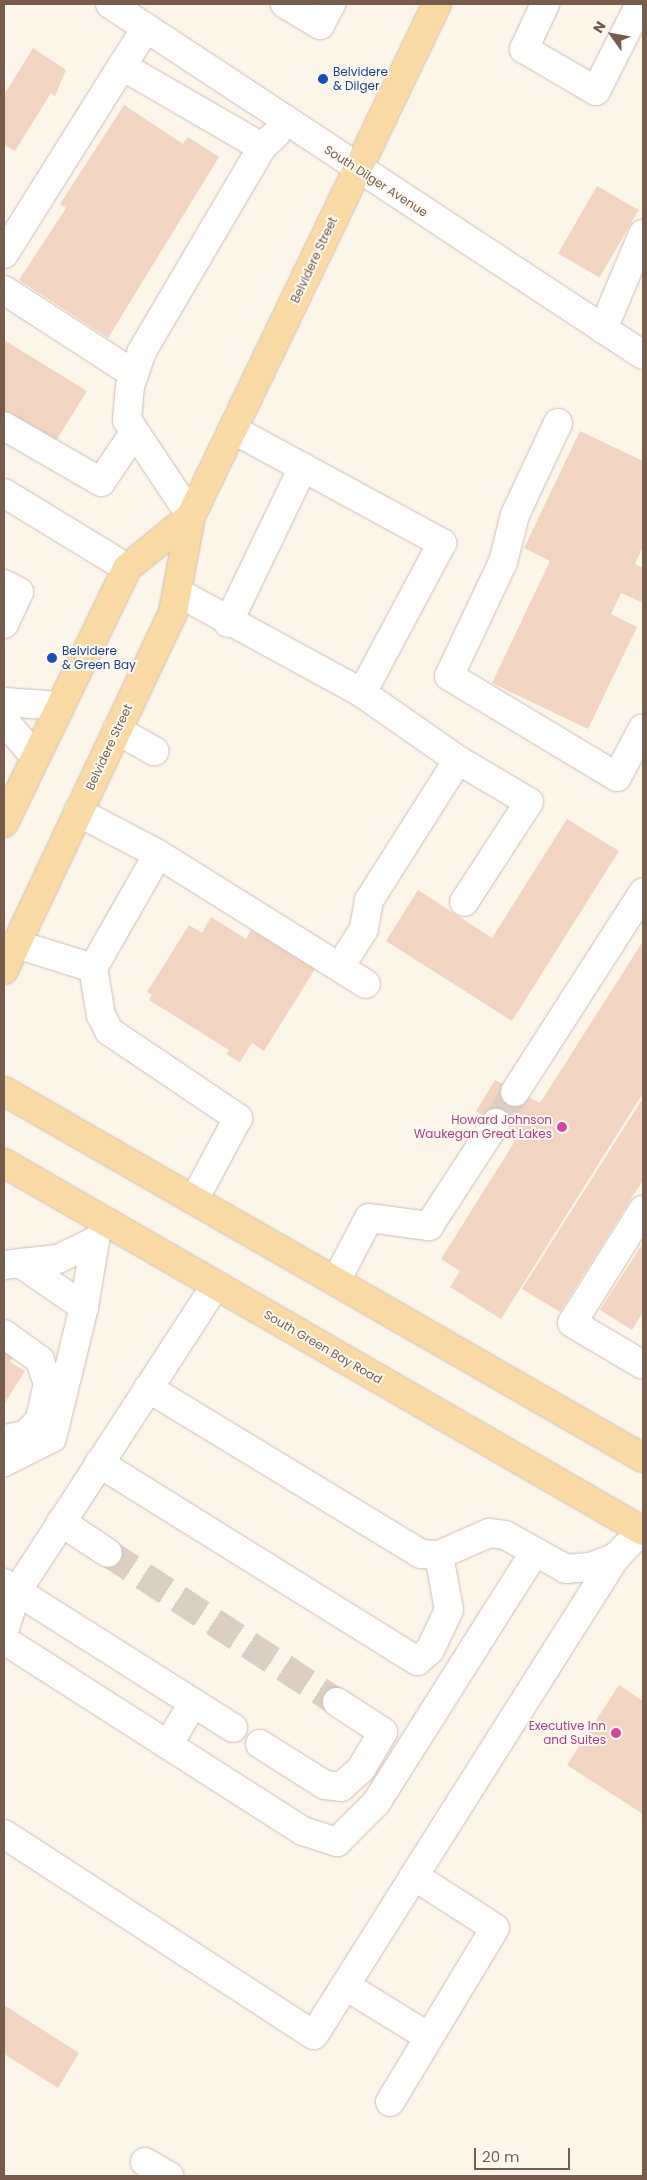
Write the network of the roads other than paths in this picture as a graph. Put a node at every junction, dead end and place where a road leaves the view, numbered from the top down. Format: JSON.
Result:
{"nodes":[{"id":1,"x":110,"y":4,"type":"edge"},
{"id":2,"x":285,"y":4,"type":"edge"},
{"id":3,"x":330,"y":4,"type":"edge"},
{"id":4,"x":437,"y":4,"type":"edge"},
{"id":5,"x":545,"y":4,"type":"edge"},
{"id":6,"x":640,"y":4,"type":"edge"},
{"id":7,"x":146,"y":28,"type":"junction"},
{"id":8,"x":122,"y":66,"type":"junction"},
{"id":9,"x":288,"y":122,"type":"junction"},
{"id":10,"x":262,"y":147,"type":"junction"},
{"id":11,"x":357,"y":169,"type":"junction"},
{"id":12,"x":643,"y":234,"type":"edge"},
{"id":13,"x":4,"y":254,"type":"edge"},
{"id":14,"x":4,"y":290,"type":"edge"},
{"id":15,"x":603,"y":329,"type":"junction"},
{"id":16,"x":643,"y":355,"type":"edge"},
{"id":17,"x":134,"y":374,"type":"junction"},
{"id":18,"x":558,"y":423,"type":"dead end"},
{"id":19,"x":4,"y":426,"type":"edge"},
{"id":20,"x":234,"y":430,"type":"junction"},
{"id":21,"x":134,"y":433,"type":"junction"},
{"id":22,"x":303,"y":467,"type":"junction"},
{"id":23,"x":4,"y":493,"type":"edge"},
{"id":24,"x":191,"y":516,"type":"junction"},
{"id":25,"x":127,"y":568,"type":"junction"},
{"id":26,"x":4,"y":584,"type":"edge"},
{"id":27,"x":177,"y":592,"type":"junction"},
{"id":28,"x":228,"y":622,"type":"junction"},
{"id":29,"x":4,"y":624,"type":"edge"},
{"id":30,"x":362,"y":693,"type":"junction"},
{"id":31,"x":4,"y":702,"type":"edge"},
{"id":32,"x":60,"y":706,"type":"junction"},
{"id":33,"x":4,"y":720,"type":"edge"},
{"id":34,"x":643,"y":728,"type":"edge"},
{"id":35,"x":117,"y":730,"type":"junction"},
{"id":36,"x":154,"y":751,"type":"dead end"},
{"id":37,"x":36,"y":757,"type":"junction"},
{"id":38,"x":458,"y":760,"type":"junction"},
{"id":39,"x":78,"y":812,"type":"junction"},
{"id":40,"x":6,"y":813,"type":"edge"},
{"id":41,"x":158,"y":854,"type":"junction"},
{"id":42,"x":643,"y":893,"type":"edge"},
{"id":43,"x":464,"y":902,"type":"dead end"},
{"id":44,"x":16,"y":944,"type":"junction"},
{"id":45,"x":340,"y":967,"type":"junction"},
{"id":46,"x":93,"y":968,"type":"junction"},
{"id":47,"x":4,"y":970,"type":"edge"},
{"id":48,"x":366,"y":984,"type":"dead end"},
{"id":49,"x":4,"y":1091,"type":"edge"},
{"id":50,"x":515,"y":1092,"type":"tunnel mouth"},
{"id":51,"x":496,"y":1123,"type":"tunnel mouth"},
{"id":52,"x":4,"y":1164,"type":"edge"},
{"id":53,"x":194,"y":1200,"type":"junction"},
{"id":54,"x":643,"y":1210,"type":"edge"},
{"id":55,"x":100,"y":1231,"type":"junction"},
{"id":56,"x":12,"y":1264,"type":"edge"},
{"id":57,"x":336,"y":1281,"type":"junction"},
{"id":58,"x":216,"y":1285,"type":"junction"},
{"id":59,"x":84,"y":1307,"type":"junction"},
{"id":60,"x":4,"y":1316,"type":"edge"},
{"id":61,"x":4,"y":1334,"type":"edge"},
{"id":62,"x":640,"y":1355,"type":"edge"},
{"id":63,"x":73,"y":1360,"type":"junction"},
{"id":64,"x":148,"y":1388,"type":"junction"},
{"id":65,"x":4,"y":1439,"type":"edge"},
{"id":66,"x":643,"y":1458,"type":"edge"},
{"id":67,"x":4,"y":1462,"type":"edge"},
{"id":68,"x":99,"y":1463,"type":"junction"},
{"id":69,"x":61,"y":1522,"type":"junction"},
{"id":70,"x":642,"y":1531,"type":"edge"},
{"id":71,"x":534,"y":1552,"type":"junction"},
{"id":72,"x":108,"y":1553,"type":"tunnel mouth"},
{"id":73,"x":439,"y":1555,"type":"junction"},
{"id":74,"x":616,"y":1557,"type":"junction"},
{"id":75,"x":10,"y":1587,"type":"edge"},
{"id":76,"x":4,"y":1631,"type":"edge"},
{"id":77,"x":4,"y":1640,"type":"edge"},
{"id":78,"x":337,"y":1702,"type":"tunnel mouth"},
{"id":79,"x":194,"y":1703,"type":"junction"},
{"id":80,"x":233,"y":1728,"type":"dead end"},
{"id":81,"x":260,"y":1744,"type":"dead end"},
{"id":82,"x":168,"y":1745,"type":"junction"},
{"id":83,"x":4,"y":1834,"type":"edge"},
{"id":84,"x":414,"y":1876,"type":"junction"},
{"id":85,"x":346,"y":1986,"type":"junction"},
{"id":86,"x":427,"y":2036,"type":"junction"},
{"id":87,"x":390,"y":2102,"type":"dead end"},
{"id":88,"x":145,"y":2162,"type":"dead end"},
{"id":89,"x":169,"y":2176,"type":"edge"}],
"edges":[{"from":1,"to":7,"type":"street","name":"South Dilger Avenue"},
{"from":2,"to":3,"type":"street"},
{"from":4,"to":11,"type":"main road","name":"Belvidere Street"},
{"from":5,"to":6,"type":"street"},
{"from":7,"to":8,"type":"street"},
{"from":7,"to":9,"type":"street","name":"South Dilger Avenue"},
{"from":8,"to":10,"type":"street"},
{"from":8,"to":13,"type":"street"},
{"from":9,"to":10,"type":"street"},
{"from":9,"to":11,"type":"street","name":"South Dilger Avenue"},
{"from":10,"to":17,"type":"street"},
{"from":11,"to":15,"type":"street","name":"South Dilger Avenue"},
{"from":11,"to":20,"type":"main road","name":"Belvidere Street"},
{"from":12,"to":15,"type":"street"},
{"from":14,"to":17,"type":"street"},
{"from":15,"to":16,"type":"street","name":"South Dilger Avenue"},
{"from":17,"to":21,"type":"street"},
{"from":18,"to":34,"type":"street"},
{"from":19,"to":21,"type":"street"},
{"from":20,"to":22,"type":"street"},
{"from":20,"to":24,"type":"main road","name":"Belvidere Street"},
{"from":21,"to":24,"type":"street"},
{"from":22,"to":28,"type":"street"},
{"from":22,"to":30,"type":"street"},
{"from":23,"to":25,"type":"street"},
{"from":24,"to":25,"type":"main road","name":"Belvidere Street"},
{"from":24,"to":27,"type":"main road","name":"Belvidere Street"},
{"from":25,"to":32,"type":"main road","name":"Belvidere Street"},
{"from":26,"to":29,"type":"street"},
{"from":27,"to":28,"type":"street"},
{"from":27,"to":35,"type":"main road","name":"Belvidere Street"},
{"from":28,"to":30,"type":"street"},
{"from":30,"to":38,"type":"street"},
{"from":31,"to":32,"type":"street"},
{"from":32,"to":37,"type":"main road","name":"Belvidere Street"},
{"from":33,"to":37,"type":"street"},
{"from":35,"to":36,"type":"street"},
{"from":35,"to":39,"type":"main road","name":"Belvidere Street"},
{"from":37,"to":40,"type":"main road","name":"Belvidere Street"},
{"from":38,"to":43,"type":"street"},
{"from":38,"to":45,"type":"street"},
{"from":39,"to":41,"type":"street"},
{"from":39,"to":44,"type":"main road","name":"Belvidere Street"},
{"from":41,"to":45,"type":"street"},
{"from":41,"to":46,"type":"street"},
{"from":42,"to":50,"type":"street"},
{"from":44,"to":46,"type":"street"},
{"from":44,"to":47,"type":"main road","name":"Belvidere Street"},
{"from":45,"to":48,"type":"street"},
{"from":46,"to":53,"type":"street"},
{"from":49,"to":53,"type":"main road"},
{"from":51,"to":57,"type":"street"},
{"from":52,"to":55,"type":"main road","name":"South Green Bay Road"},
{"from":53,"to":57,"type":"main road"},
{"from":54,"to":62,"type":"street"},
{"from":55,"to":56,"type":"street"},
{"from":55,"to":58,"type":"main road","name":"South Green Bay Road"},
{"from":55,"to":59,"type":"street"},
{"from":56,"to":59,"type":"street"},
{"from":57,"to":66,"type":"main road"},
{"from":58,"to":64,"type":"street"},
{"from":58,"to":70,"type":"main road","name":"South Green Bay Road"},
{"from":59,"to":63,"type":"street"},
{"from":60,"to":63,"type":"street"},
{"from":61,"to":65,"type":"street"},
{"from":63,"to":67,"type":"street"},
{"from":64,"to":68,"type":"street"},
{"from":64,"to":73,"type":"street"},
{"from":68,"to":69,"type":"street"},
{"from":68,"to":73,"type":"street"},
{"from":69,"to":72,"type":"street"},
{"from":69,"to":75,"type":"street"},
{"from":70,"to":74,"type":"street"},
{"from":71,"to":73,"type":"street"},
{"from":71,"to":74,"type":"street"},
{"from":71,"to":82,"type":"street"},
{"from":74,"to":84,"type":"street"},
{"from":75,"to":76,"type":"street"},
{"from":75,"to":79,"type":"street"},
{"from":77,"to":82,"type":"street"},
{"from":78,"to":81,"type":"street"},
{"from":79,"to":80,"type":"street"},
{"from":79,"to":82,"type":"street"},
{"from":83,"to":85,"type":"street"},
{"from":84,"to":85,"type":"street"},
{"from":84,"to":86,"type":"street"},
{"from":85,"to":86,"type":"street"},
{"from":86,"to":87,"type":"street"},
{"from":88,"to":89,"type":"street"}]}
